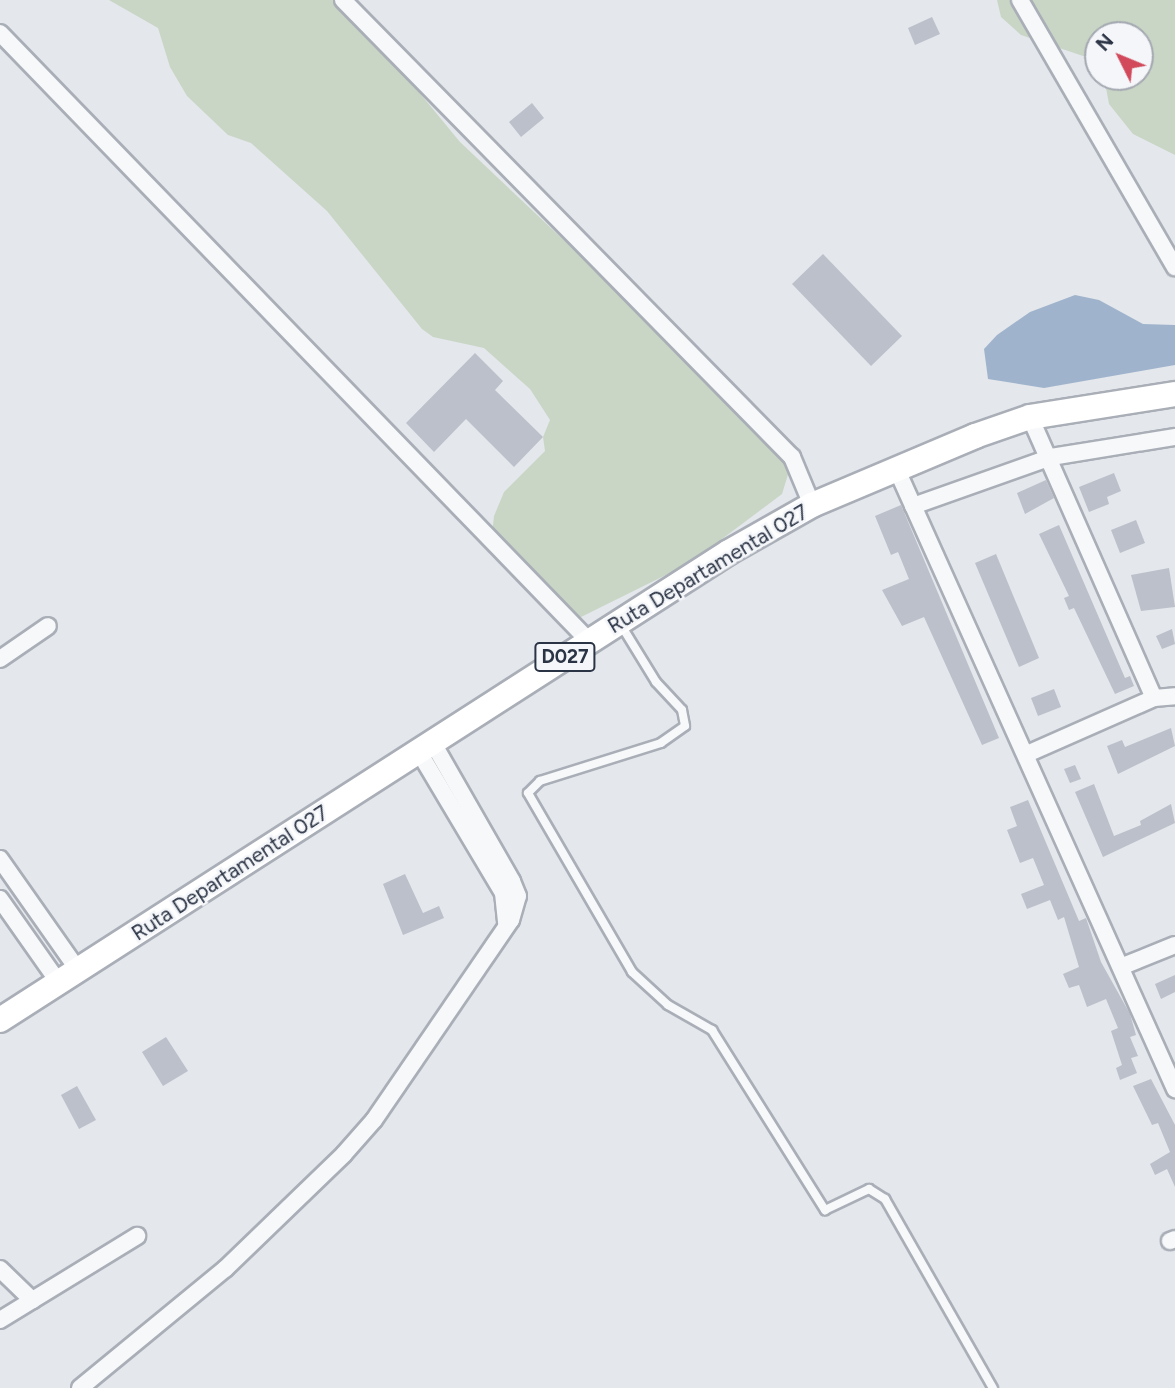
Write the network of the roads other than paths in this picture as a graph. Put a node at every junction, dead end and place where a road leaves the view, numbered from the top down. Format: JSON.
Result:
{"nodes":[{"id":1,"x":343,"y":0,"type":"edge"},
{"id":2,"x":1020,"y":0,"type":"edge"},
{"id":3,"x":0,"y":33,"type":"edge"},
{"id":4,"x":1175,"y":267,"type":"edge"},
{"id":5,"x":1175,"y":394,"type":"edge"},
{"id":6,"x":1030,"y":417,"type":"junction"},
{"id":7,"x":1175,"y":437,"type":"edge"},
{"id":8,"x":1051,"y":457,"type":"junction"},
{"id":9,"x":897,"y":470,"type":"junction"},
{"id":10,"x":812,"y":505,"type":"junction"},
{"id":11,"x":913,"y":506,"type":"junction"},
{"id":12,"x":620,"y":623,"type":"junction"},
{"id":13,"x":48,"y":626,"type":"dead end"},
{"id":14,"x":590,"y":642,"type":"junction"},
{"id":15,"x":0,"y":659,"type":"edge"},
{"id":16,"x":1175,"y":696,"type":"edge"},
{"id":17,"x":1154,"y":698,"type":"junction"},
{"id":18,"x":426,"y":747,"type":"junction"},
{"id":19,"x":1027,"y":754,"type":"junction"},
{"id":20,"x":0,"y":859,"type":"edge"},
{"id":21,"x":0,"y":899,"type":"edge"},
{"id":22,"x":1175,"y":945,"type":"edge"},
{"id":23,"x":1123,"y":967,"type":"junction"},
{"id":24,"x":68,"y":977,"type":"junction"},
{"id":25,"x":0,"y":1020,"type":"edge"},
{"id":26,"x":1175,"y":1090,"type":"edge"},
{"id":27,"x":136,"y":1236,"type":"dead end"},
{"id":28,"x":0,"y":1269,"type":"edge"},
{"id":29,"x":33,"y":1300,"type":"junction"},
{"id":30,"x":0,"y":1320,"type":"edge"},
{"id":31,"x":80,"y":1388,"type":"edge"},
{"id":32,"x":993,"y":1388,"type":"edge"}],
"edges":[{"from":1,"to":10,"type":"street"},
{"from":2,"to":4,"type":"street"},
{"from":3,"to":14,"type":"street"},
{"from":5,"to":6,"type":"main road","name":"Ruta Departamental 027","number":"D027"},
{"from":6,"to":8,"type":"street"},
{"from":6,"to":9,"type":"main road","name":"Ruta Departamental 027","number":"D027"},
{"from":7,"to":8,"type":"street"},
{"from":8,"to":11,"type":"street"},
{"from":8,"to":17,"type":"street"},
{"from":9,"to":10,"type":"main road","name":"Ruta Departamental 027","number":"D027"},
{"from":9,"to":11,"type":"street"},
{"from":10,"to":12,"type":"main road","name":"Ruta Departamental 027","number":"D027"},
{"from":11,"to":19,"type":"street"},
{"from":12,"to":14,"type":"main road","name":"Ruta Departamental 027","number":"D027"},
{"from":12,"to":32,"type":"lane"},
{"from":13,"to":15,"type":"street"},
{"from":14,"to":18,"type":"main road","name":"Ruta Departamental 027","number":"D027"},
{"from":16,"to":17,"type":"street"},
{"from":17,"to":19,"type":"street"},
{"from":18,"to":24,"type":"main road","name":"Ruta Departamental 027","number":"D027"},
{"from":18,"to":31,"type":"street"},
{"from":19,"to":23,"type":"street"},
{"from":20,"to":24,"type":"street"},
{"from":21,"to":24,"type":"street"},
{"from":22,"to":23,"type":"street"},
{"from":23,"to":26,"type":"street"},
{"from":24,"to":25,"type":"main road","name":"Ruta Departamental 027","number":"D027"},
{"from":27,"to":29,"type":"street"},
{"from":28,"to":29,"type":"street"},
{"from":29,"to":30,"type":"street"}]}
